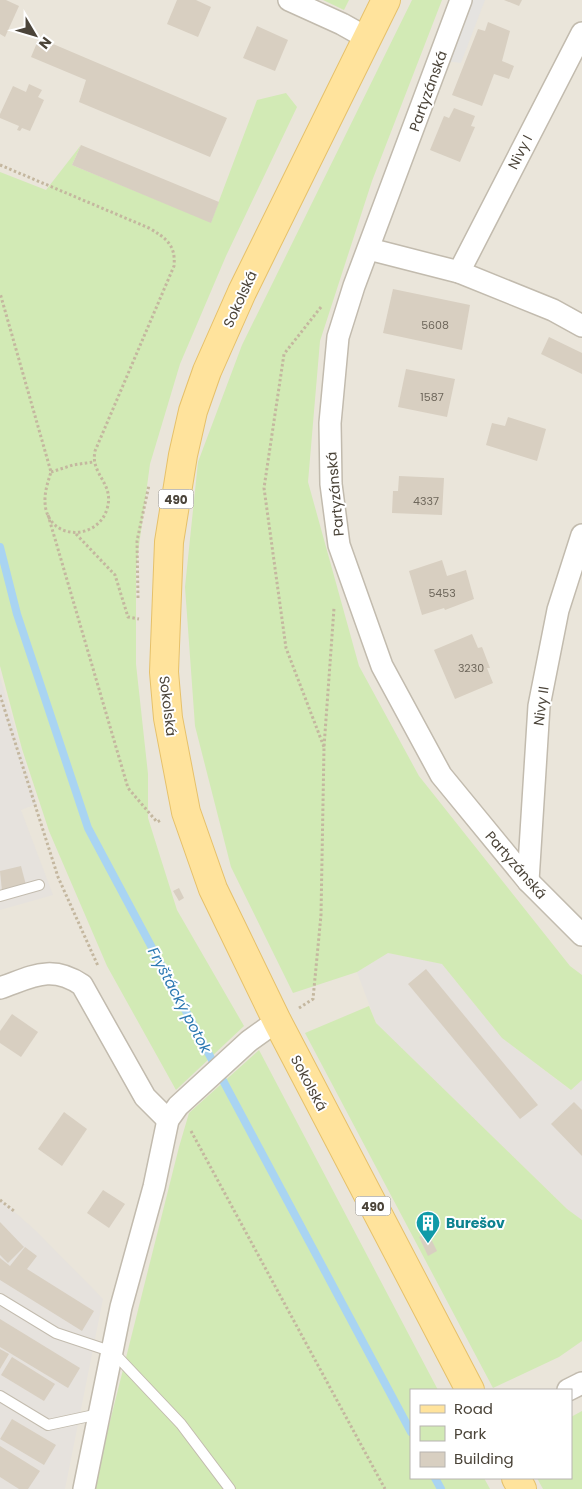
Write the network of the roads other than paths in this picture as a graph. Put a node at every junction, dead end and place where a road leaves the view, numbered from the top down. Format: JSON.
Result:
{"nodes":[{"id":1,"x":289,"y":0,"type":"edge"},
{"id":2,"x":386,"y":0,"type":"edge"},
{"id":3,"x":461,"y":0,"type":"edge"},
{"id":4,"x":582,"y":33,"type":"edge"},
{"id":5,"x":366,"y":38,"type":"junction"},
{"id":6,"x":369,"y":249,"type":"junction"},
{"id":7,"x":458,"y":272,"type":"junction"},
{"id":8,"x":582,"y":326,"type":"edge"},
{"id":9,"x":582,"y":535,"type":"edge"},
{"id":10,"x":528,"y":881,"type":"junction"},
{"id":11,"x":39,"y":885,"type":"dead end"},
{"id":12,"x":0,"y":896,"type":"edge"},
{"id":13,"x":582,"y":935,"type":"edge"},
{"id":14,"x":0,"y":988,"type":"edge"},
{"id":15,"x":277,"y":1022,"type":"junction"},
{"id":16,"x":176,"y":1109,"type":"junction"},
{"id":17,"x":0,"y":1299,"type":"edge"},
{"id":18,"x":113,"y":1352,"type":"junction"},
{"id":19,"x":582,"y":1383,"type":"edge"},
{"id":20,"x":469,"y":1389,"type":"edge"},
{"id":21,"x":570,"y":1389,"type":"edge"},
{"id":22,"x":0,"y":1396,"type":"edge"},
{"id":23,"x":100,"y":1414,"type":"junction"},
{"id":24,"x":84,"y":1489,"type":"edge"},
{"id":25,"x":230,"y":1489,"type":"edge"}],
"edges":[{"from":1,"to":5,"type":"street"},
{"from":2,"to":5,"type":"main road","name":"Sokolská","number":"490"},
{"from":3,"to":6,"type":"street","name":"Partyzánská"},
{"from":4,"to":7,"type":"street","name":"Nivy I"},
{"from":5,"to":15,"type":"main road","name":"Sokolská","number":"490"},
{"from":6,"to":7,"type":"street"},
{"from":6,"to":10,"type":"street","name":"Partyzánská"},
{"from":7,"to":8,"type":"street"},
{"from":9,"to":10,"type":"street","name":"Nivy II"},
{"from":10,"to":13,"type":"street","name":"Partyzánská"},
{"from":11,"to":12,"type":"lane"},
{"from":14,"to":16,"type":"street"},
{"from":15,"to":16,"type":"street"},
{"from":15,"to":20,"type":"main road","name":"Sokolská","number":"490"},
{"from":16,"to":18,"type":"street"},
{"from":17,"to":18,"type":"lane"},
{"from":18,"to":23,"type":"street"},
{"from":18,"to":25,"type":"lane"},
{"from":19,"to":21,"type":"street"},
{"from":22,"to":23,"type":"lane"},
{"from":23,"to":24,"type":"street"}]}
